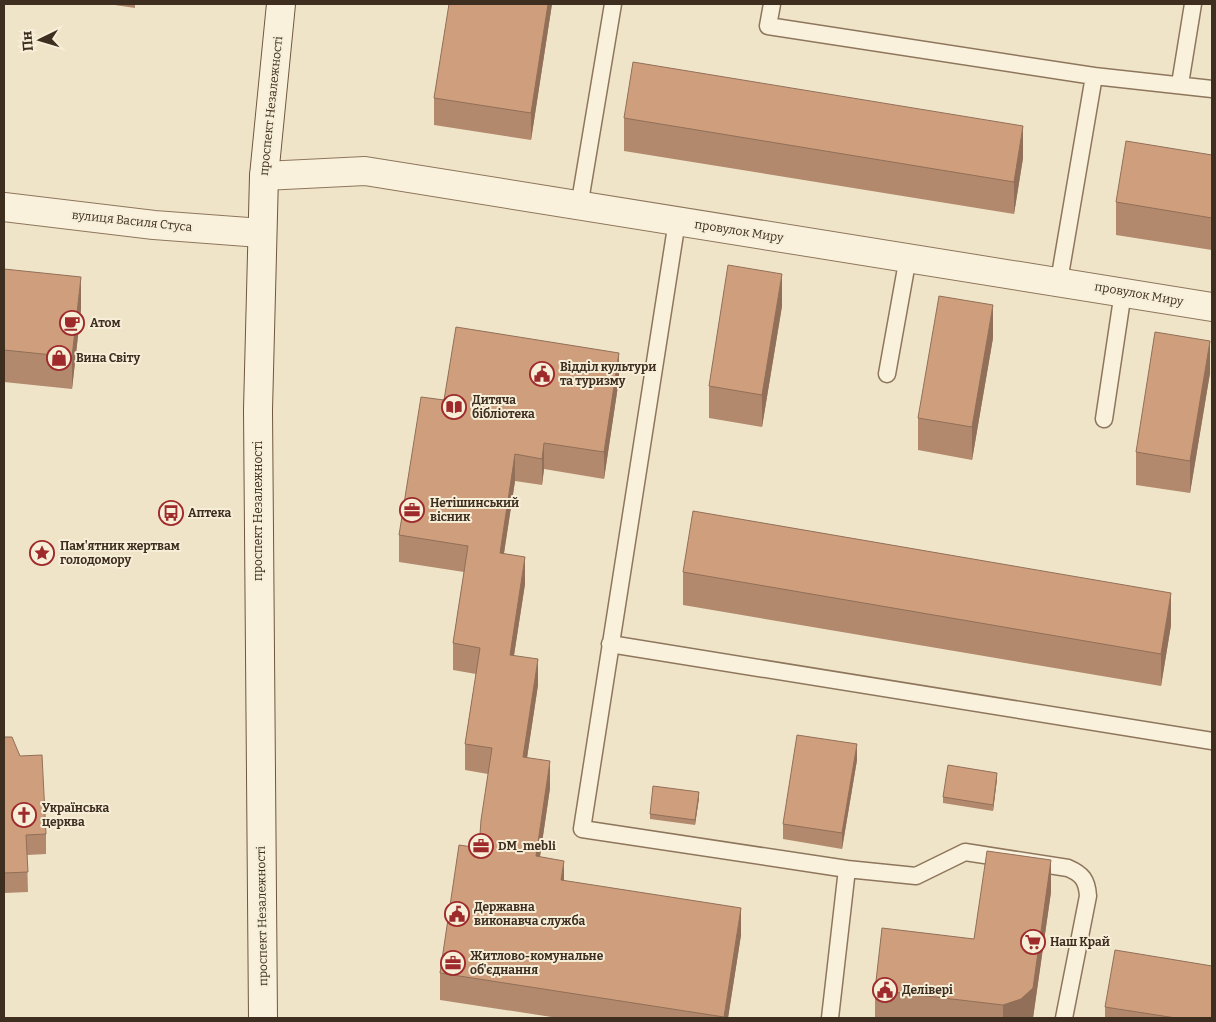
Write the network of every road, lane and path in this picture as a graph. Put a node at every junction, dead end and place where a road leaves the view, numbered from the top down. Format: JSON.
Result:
{"nodes":[{"id":1,"x":281,"y":4,"type":"edge"},
{"id":2,"x":613,"y":4,"type":"edge"},
{"id":3,"x":772,"y":4,"type":"edge"},
{"id":4,"x":1193,"y":4,"type":"edge"},
{"id":5,"x":1094,"y":76,"type":"junction"},
{"id":6,"x":1180,"y":84,"type":"junction"},
{"id":7,"x":1212,"y":89,"type":"edge"},
{"id":8,"x":264,"y":176,"type":"junction"},
{"id":9,"x":4,"y":207,"type":"edge"},
{"id":10,"x":579,"y":207,"type":"junction"},
{"id":11,"x":677,"y":221,"type":"junction"},
{"id":12,"x":261,"y":233,"type":"junction"},
{"id":13,"x":908,"y":257,"type":"junction"},
{"id":14,"x":1059,"y":281,"type":"junction"},
{"id":15,"x":1123,"y":292,"type":"junction"},
{"id":16,"x":1212,"y":306,"type":"edge"},
{"id":17,"x":887,"y":374,"type":"dead end"},
{"id":18,"x":1104,"y":419,"type":"dead end"},
{"id":19,"x":610,"y":644,"type":"junction"},
{"id":20,"x":1212,"y":742,"type":"edge"},
{"id":21,"x":848,"y":869,"type":"junction"},
{"id":22,"x":263,"y":1018,"type":"edge"},
{"id":23,"x":830,"y":1018,"type":"edge"},
{"id":24,"x":1064,"y":1018,"type":"edge"}],
"edges":[{"from":1,"to":8,"type":"street","name":"проспект Незалежності"},
{"from":2,"to":10,"type":"lane"},
{"from":3,"to":5,"type":"lane"},
{"from":4,"to":6,"type":"lane"},
{"from":5,"to":6,"type":"lane"},
{"from":5,"to":14,"type":"lane"},
{"from":6,"to":7,"type":"lane"},
{"from":8,"to":10,"type":"street","name":"провулок Миру"},
{"from":8,"to":12,"type":"street","name":"проспект Незалежності"},
{"from":9,"to":12,"type":"street","name":"вулиця Василя Стуса"},
{"from":10,"to":11,"type":"street","name":"провулок Миру"},
{"from":11,"to":13,"type":"street","name":"провулок Миру"},
{"from":11,"to":19,"type":"lane"},
{"from":12,"to":22,"type":"street","name":"проспект Незалежності"},
{"from":13,"to":14,"type":"street","name":"провулок Миру"},
{"from":13,"to":17,"type":"lane"},
{"from":14,"to":15,"type":"street","name":"провулок Миру"},
{"from":15,"to":16,"type":"street","name":"провулок Миру"},
{"from":15,"to":18,"type":"lane"},
{"from":19,"to":20,"type":"lane"},
{"from":19,"to":21,"type":"lane"},
{"from":21,"to":23,"type":"lane"},
{"from":21,"to":24,"type":"lane"}]}
